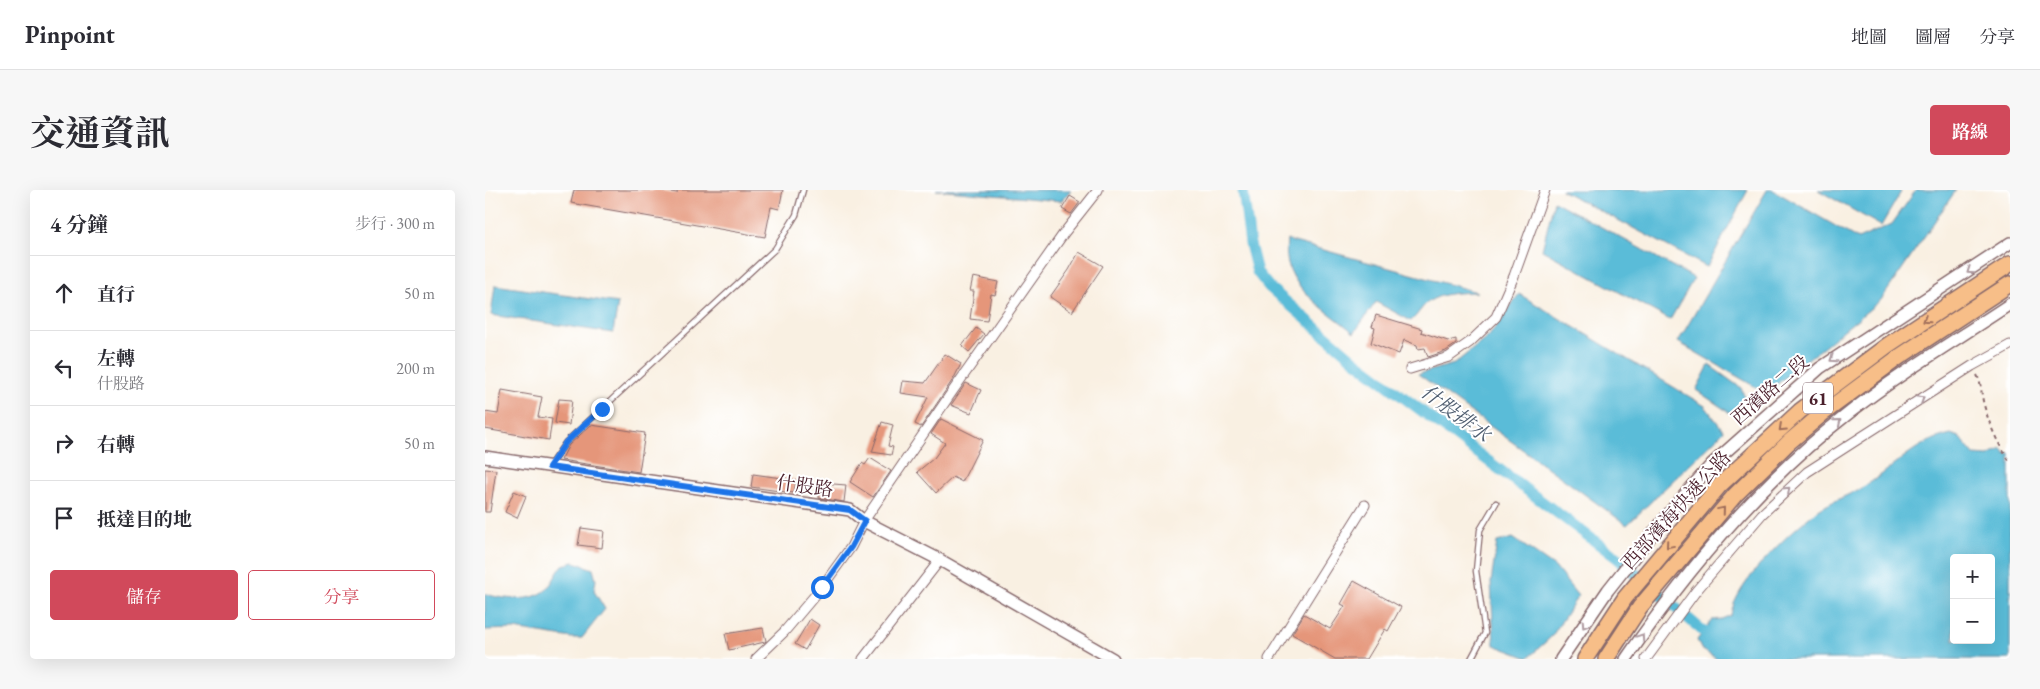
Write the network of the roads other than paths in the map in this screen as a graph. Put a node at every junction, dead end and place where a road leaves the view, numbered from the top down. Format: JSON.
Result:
{"nodes":[{"id":1,"x":803,"y":190,"type":"edge"},
{"id":2,"x":1098,"y":190,"type":"edge"},
{"id":3,"x":1545,"y":190,"type":"edge"},
{"id":4,"x":2010,"y":243,"type":"edge"},
{"id":5,"x":2010,"y":264,"type":"edge"},
{"id":6,"x":2010,"y":284,"type":"edge"},
{"id":7,"x":2010,"y":304,"type":"edge"},
{"id":8,"x":2010,"y":346,"type":"edge"},
{"id":9,"x":1410,"y":369,"type":"dead end"},
{"id":10,"x":485,"y":457,"type":"edge"},
{"id":11,"x":549,"y":467,"type":"junction"},
{"id":12,"x":1496,"y":504,"type":"dead end"},
{"id":13,"x":1365,"y":505,"type":"dead end"},
{"id":14,"x":865,"y":521,"type":"junction"},
{"id":15,"x":940,"y":560,"type":"junction"},
{"id":16,"x":1675,"y":578,"type":"junction"},
{"id":17,"x":756,"y":659,"type":"edge"},
{"id":18,"x":863,"y":659,"type":"edge"},
{"id":19,"x":1113,"y":659,"type":"edge"},
{"id":20,"x":1269,"y":659,"type":"edge"},
{"id":21,"x":1471,"y":659,"type":"edge"},
{"id":22,"x":1561,"y":659,"type":"edge"},
{"id":23,"x":1585,"y":659,"type":"edge"},
{"id":24,"x":1606,"y":659,"type":"edge"},
{"id":25,"x":1626,"y":659,"type":"edge"},
{"id":26,"x":1646,"y":659,"type":"edge"}],
"edges":[{"from":1,"to":11,"type":"lane"},
{"from":2,"to":14,"type":"street"},
{"from":3,"to":9,"type":"street"},
{"from":4,"to":22,"type":"street","name":"西濱路二段","one_way":true},
{"from":5,"to":23,"type":"highway","name":"西部濱海快速公路","number":"61","one_way":true},
{"from":16,"to":6,"type":"highway","name":"西部濱海快速公路","number":"61","one_way":true},
{"from":16,"to":7,"type":"street","one_way":true},
{"from":26,"to":8,"type":"street","one_way":true},
{"from":10,"to":11,"type":"street","name":"什股路"},
{"from":11,"to":14,"type":"street","name":"什股路"},
{"from":12,"to":21,"type":"lane"},
{"from":13,"to":20,"type":"street"},
{"from":14,"to":15,"type":"street","name":"什股路"},
{"from":14,"to":17,"type":"street"},
{"from":15,"to":18,"type":"street"},
{"from":15,"to":19,"type":"street","name":"什股路"},
{"from":16,"to":24,"type":"highway","name":"西部濱海快速公路","number":"61"},
{"from":25,"to":16,"type":"street","one_way":true}]}
